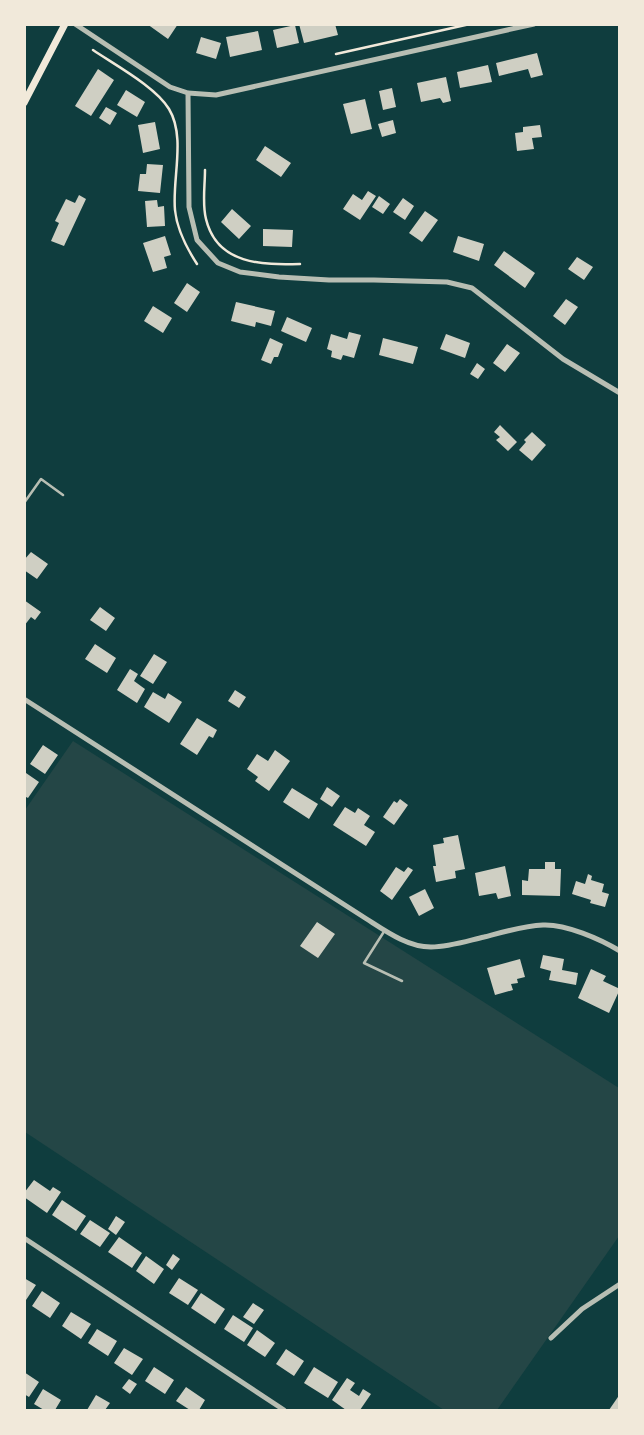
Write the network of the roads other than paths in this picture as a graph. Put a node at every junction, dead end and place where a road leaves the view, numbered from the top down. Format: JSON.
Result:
{"nodes":[{"id":1,"x":65,"y":24,"type":"edge"},
{"id":2,"x":75,"y":24,"type":"edge"},
{"id":3,"x":534,"y":24,"type":"edge"},
{"id":4,"x":188,"y":93,"type":"junction"},
{"id":5,"x":24,"y":103,"type":"edge"},
{"id":6,"x":620,"y":393,"type":"edge"},
{"id":7,"x":63,"y":495,"type":"dead end"},
{"id":8,"x":24,"y":503,"type":"edge"},
{"id":9,"x":24,"y":699,"type":"edge"},
{"id":10,"x":385,"y":930,"type":"junction"},
{"id":11,"x":620,"y":951,"type":"edge"},
{"id":12,"x":402,"y":981,"type":"dead end"},
{"id":13,"x":24,"y":1238,"type":"edge"},
{"id":14,"x":620,"y":1284,"type":"edge"},
{"id":15,"x":551,"y":1338,"type":"dead end"},
{"id":16,"x":284,"y":1410,"type":"edge"}],
"edges":[{"from":1,"to":5,"type":"main road"},
{"from":2,"to":4,"type":"street"},
{"from":3,"to":4,"type":"street"},
{"from":4,"to":6,"type":"street"},
{"from":7,"to":8,"type":"lane"},
{"from":9,"to":10,"type":"street"},
{"from":10,"to":11,"type":"street"},
{"from":10,"to":12,"type":"lane"},
{"from":13,"to":16,"type":"street"},
{"from":14,"to":15,"type":"street"}]}
